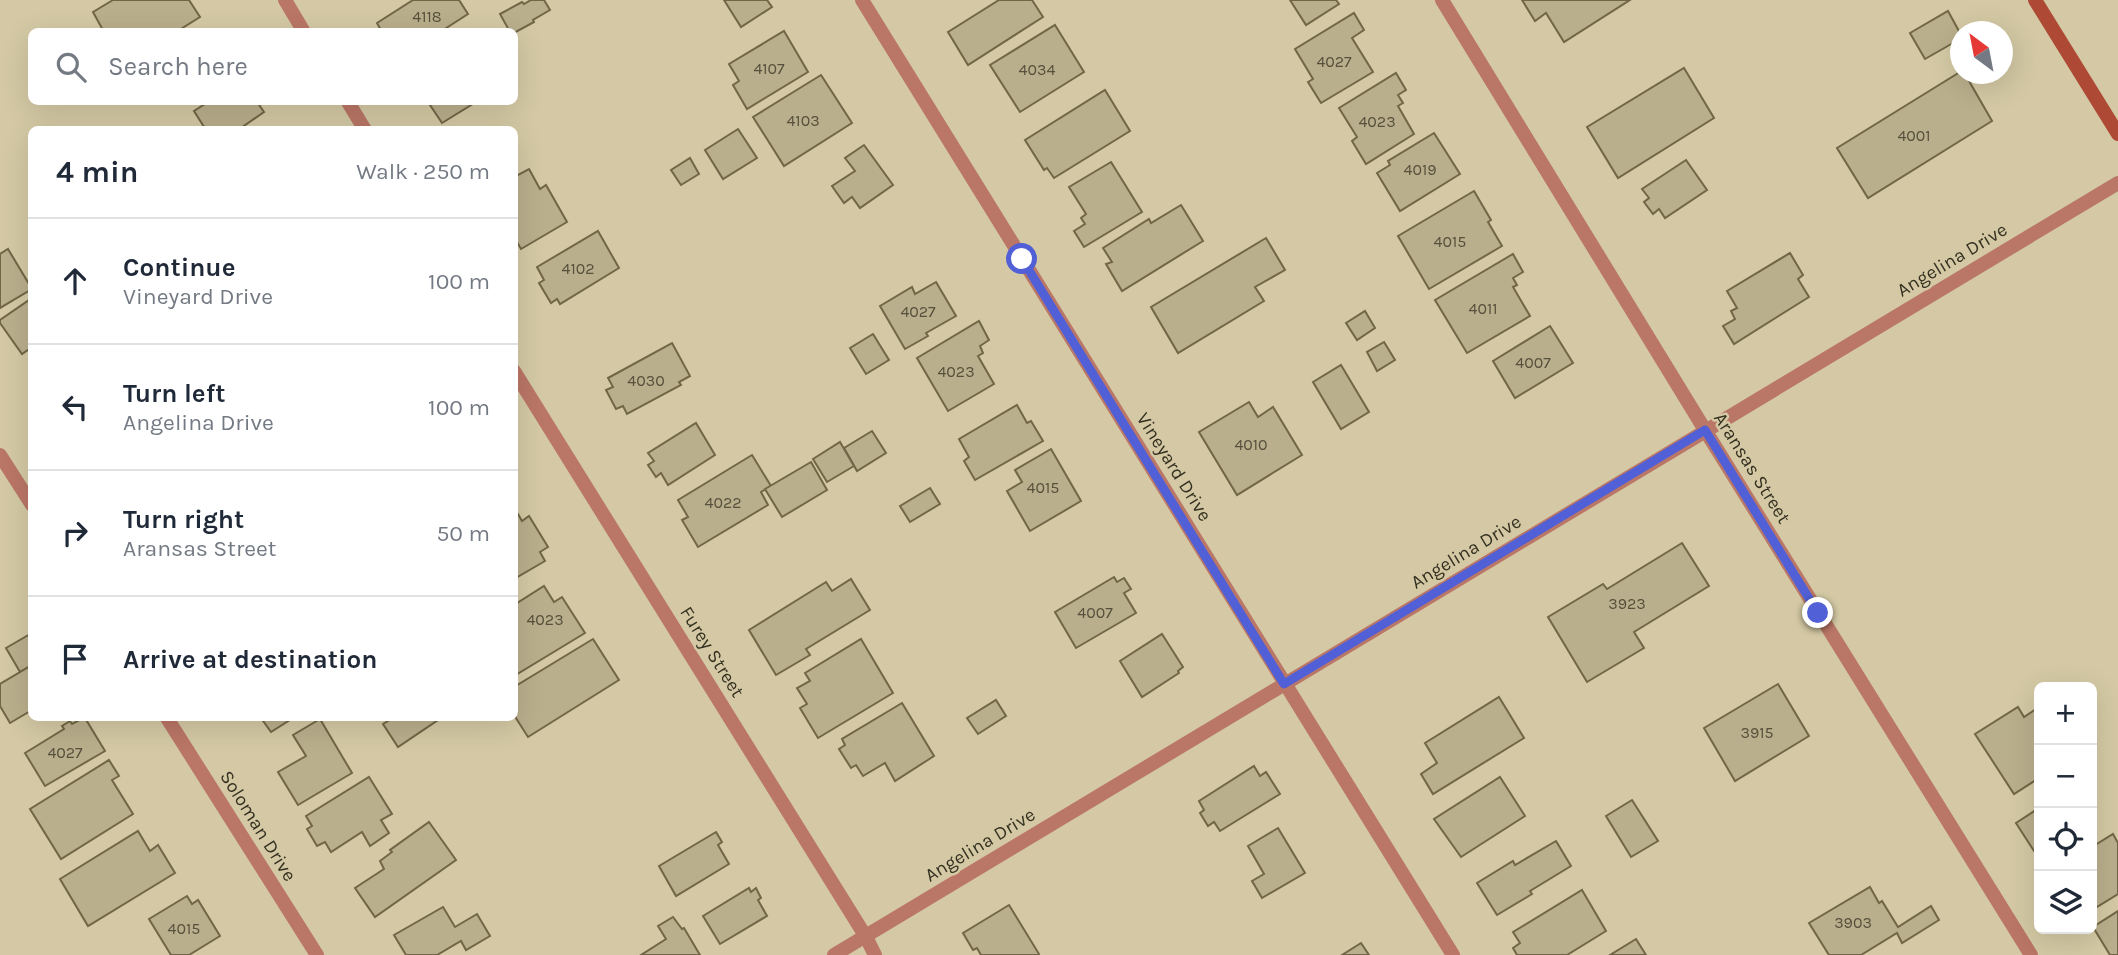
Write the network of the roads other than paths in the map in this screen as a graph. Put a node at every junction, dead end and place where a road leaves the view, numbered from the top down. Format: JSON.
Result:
{"nodes":[{"id":1,"x":285,"y":0,"type":"edge"},
{"id":2,"x":862,"y":0,"type":"edge"},
{"id":3,"x":1442,"y":0,"type":"edge"},
{"id":4,"x":2035,"y":0,"type":"edge"},
{"id":5,"x":302,"y":28,"type":"edge"},
{"id":6,"x":350,"y":105,"type":"edge"},
{"id":7,"x":363,"y":126,"type":"edge"},
{"id":8,"x":2118,"y":134,"type":"edge"},
{"id":9,"x":2118,"y":183,"type":"edge"},
{"id":10,"x":518,"y":376,"type":"edge"},
{"id":11,"x":1705,"y":430,"type":"junction"},
{"id":12,"x":0,"y":455,"type":"edge"},
{"id":13,"x":28,"y":499,"type":"edge"},
{"id":14,"x":1284,"y":684,"type":"junction"},
{"id":15,"x":169,"y":721,"type":"edge"},
{"id":16,"x":866,"y":937,"type":"junction"},
{"id":17,"x":317,"y":955,"type":"edge"},
{"id":18,"x":834,"y":955,"type":"edge"},
{"id":19,"x":875,"y":955,"type":"edge"},
{"id":20,"x":1453,"y":955,"type":"edge"},
{"id":21,"x":2031,"y":955,"type":"edge"}],
"edges":[{"from":1,"to":5,"type":"street"},
{"from":2,"to":14,"type":"street","name":"Vineyard Drive"},
{"from":3,"to":11,"type":"street","name":"Aransas Street"},
{"from":4,"to":8,"type":"main road"},
{"from":6,"to":7,"type":"street"},
{"from":9,"to":11,"type":"street","name":"Angelina Drive"},
{"from":10,"to":16,"type":"street","name":"Furey Street"},
{"from":11,"to":14,"type":"street","name":"Angelina Drive"},
{"from":11,"to":21,"type":"street","name":"Aransas Street"},
{"from":12,"to":13,"type":"street"},
{"from":14,"to":16,"type":"street","name":"Angelina Drive"},
{"from":14,"to":20,"type":"street","name":"Vineyard Drive"},
{"from":15,"to":17,"type":"street","name":"Soloman Drive"},
{"from":16,"to":18,"type":"street","name":"Angelina Drive"},
{"from":16,"to":19,"type":"street","name":"Furey Street"}]}
